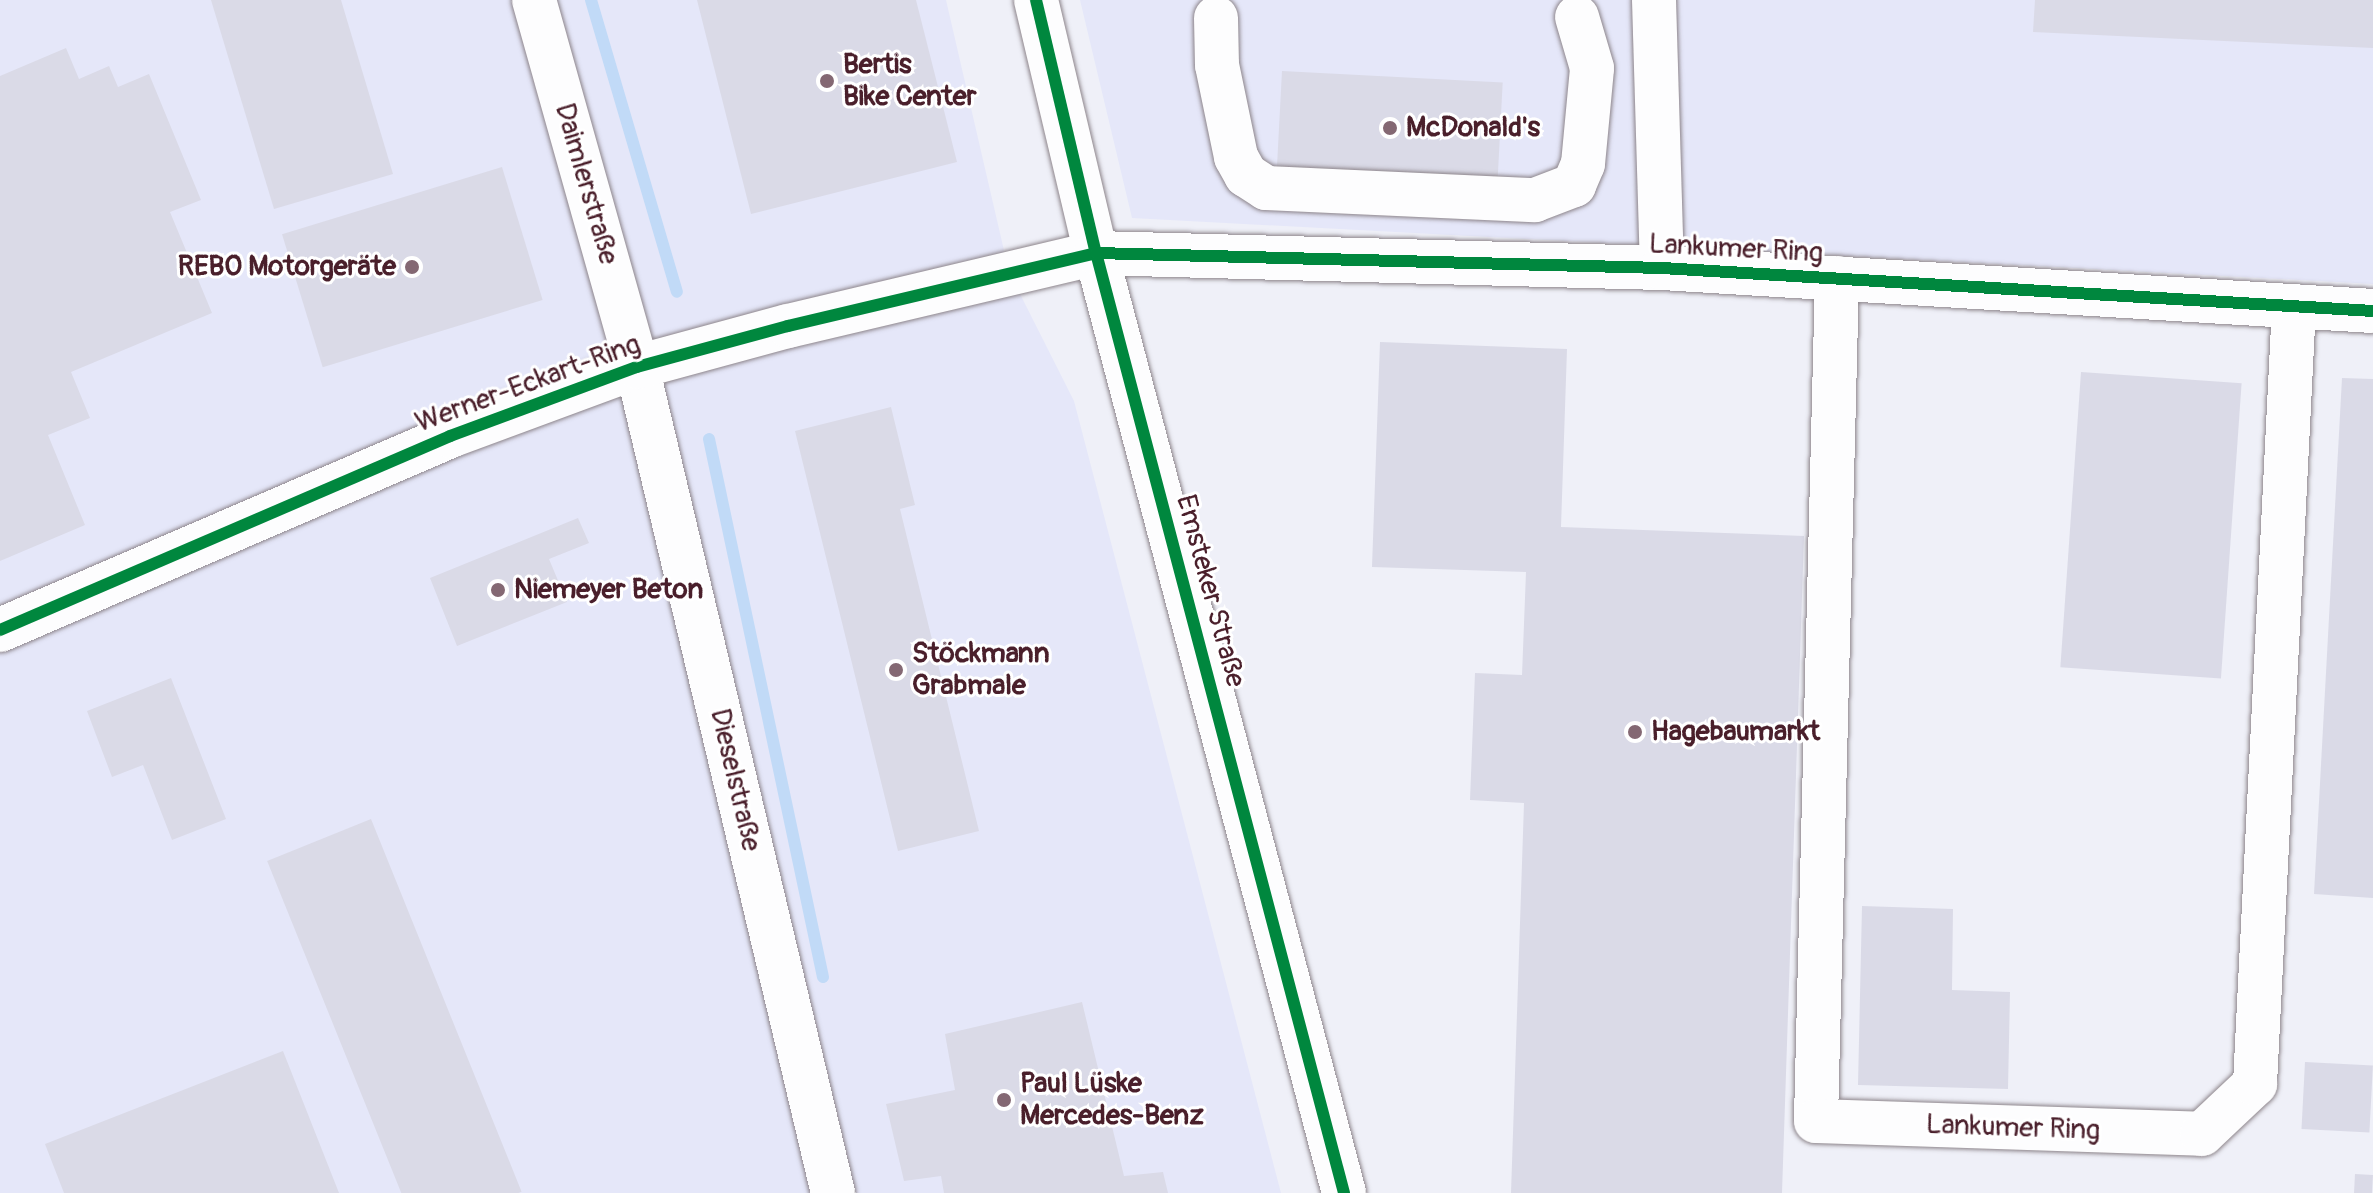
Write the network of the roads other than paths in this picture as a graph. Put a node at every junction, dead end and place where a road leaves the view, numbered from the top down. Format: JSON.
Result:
{"nodes":[{"id":1,"x":534,"y":0,"type":"edge"},
{"id":2,"x":1036,"y":0,"type":"edge"},
{"id":3,"x":1654,"y":0,"type":"edge"},
{"id":4,"x":1577,"y":17,"type":"dead end"},
{"id":5,"x":1216,"y":18,"type":"dead end"},
{"id":6,"x":1096,"y":253,"type":"junction"},
{"id":7,"x":1662,"y":268,"type":"junction"},
{"id":8,"x":1837,"y":278,"type":"junction"},
{"id":9,"x":2294,"y":306,"type":"junction"},
{"id":10,"x":2373,"y":311,"type":"edge"},
{"id":11,"x":637,"y":367,"type":"junction"},
{"id":12,"x":0,"y":630,"type":"edge"},
{"id":13,"x":833,"y":1193,"type":"edge"},
{"id":14,"x":1344,"y":1193,"type":"edge"}],
"edges":[{"from":1,"to":11,"type":"street","name":"Daimlerstraße"},
{"from":2,"to":6,"type":"street","name":"Emsteker Straße"},
{"from":3,"to":7,"type":"street"},
{"from":4,"to":5,"type":"street"},
{"from":6,"to":7,"type":"street","name":"Lankumer Ring"},
{"from":6,"to":11,"type":"street","name":"Werner-Eckart-Ring"},
{"from":6,"to":14,"type":"street","name":"Emsteker Straße"},
{"from":7,"to":8,"type":"street","name":"Lankumer Ring"},
{"from":8,"to":9,"type":"street","name":"Lankumer Ring"},
{"from":8,"to":9,"type":"street","name":"Lankumer Ring"},
{"from":9,"to":10,"type":"street","name":"Lankumer Ring"},
{"from":11,"to":12,"type":"street","name":"Werner-Eckart-Ring"},
{"from":11,"to":13,"type":"street","name":"Dieselstraße"}]}
